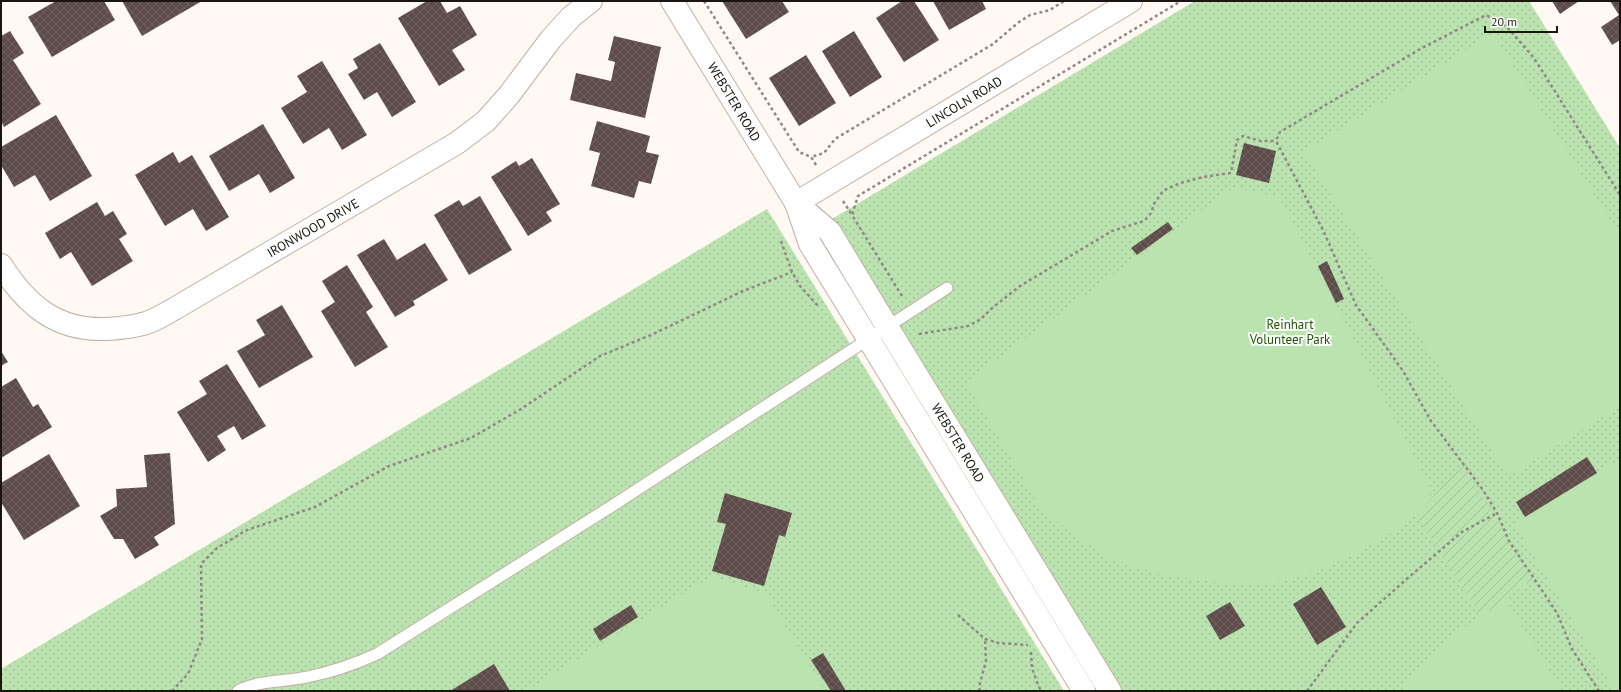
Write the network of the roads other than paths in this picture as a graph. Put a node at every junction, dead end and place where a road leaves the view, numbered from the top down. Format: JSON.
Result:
{"nodes":[{"id":1,"x":591,"y":1,"type":"edge"},
{"id":2,"x":672,"y":1,"type":"edge"},
{"id":3,"x":1131,"y":1,"type":"edge"},
{"id":4,"x":796,"y":203,"type":"junction"},
{"id":5,"x":1,"y":265,"type":"edge"},
{"id":6,"x":947,"y":288,"type":"dead end"},
{"id":7,"x":888,"y":328,"type":"junction"},
{"id":8,"x":869,"y":340,"type":"junction"},
{"id":9,"x":238,"y":691,"type":"edge"},
{"id":10,"x":1084,"y":691,"type":"edge"},
{"id":11,"x":1110,"y":691,"type":"edge"}],
"edges":[{"from":1,"to":5,"type":"street","name":"IRONWOOD DRIVE"},
{"from":2,"to":4,"type":"street","name":"WEBSTER ROAD"},
{"from":3,"to":4,"type":"street","name":"LINCOLN ROAD"},
{"from":4,"to":7,"type":"street","name":"WEBSTER ROAD"},
{"from":4,"to":8,"type":"street","name":"WEBSTER ROAD"},
{"from":6,"to":7,"type":"lane"},
{"from":7,"to":8,"type":"lane"},
{"from":7,"to":11,"type":"street","name":"WEBSTER ROAD"},
{"from":8,"to":9,"type":"lane"},
{"from":8,"to":10,"type":"street","name":"WEBSTER ROAD"}]}
